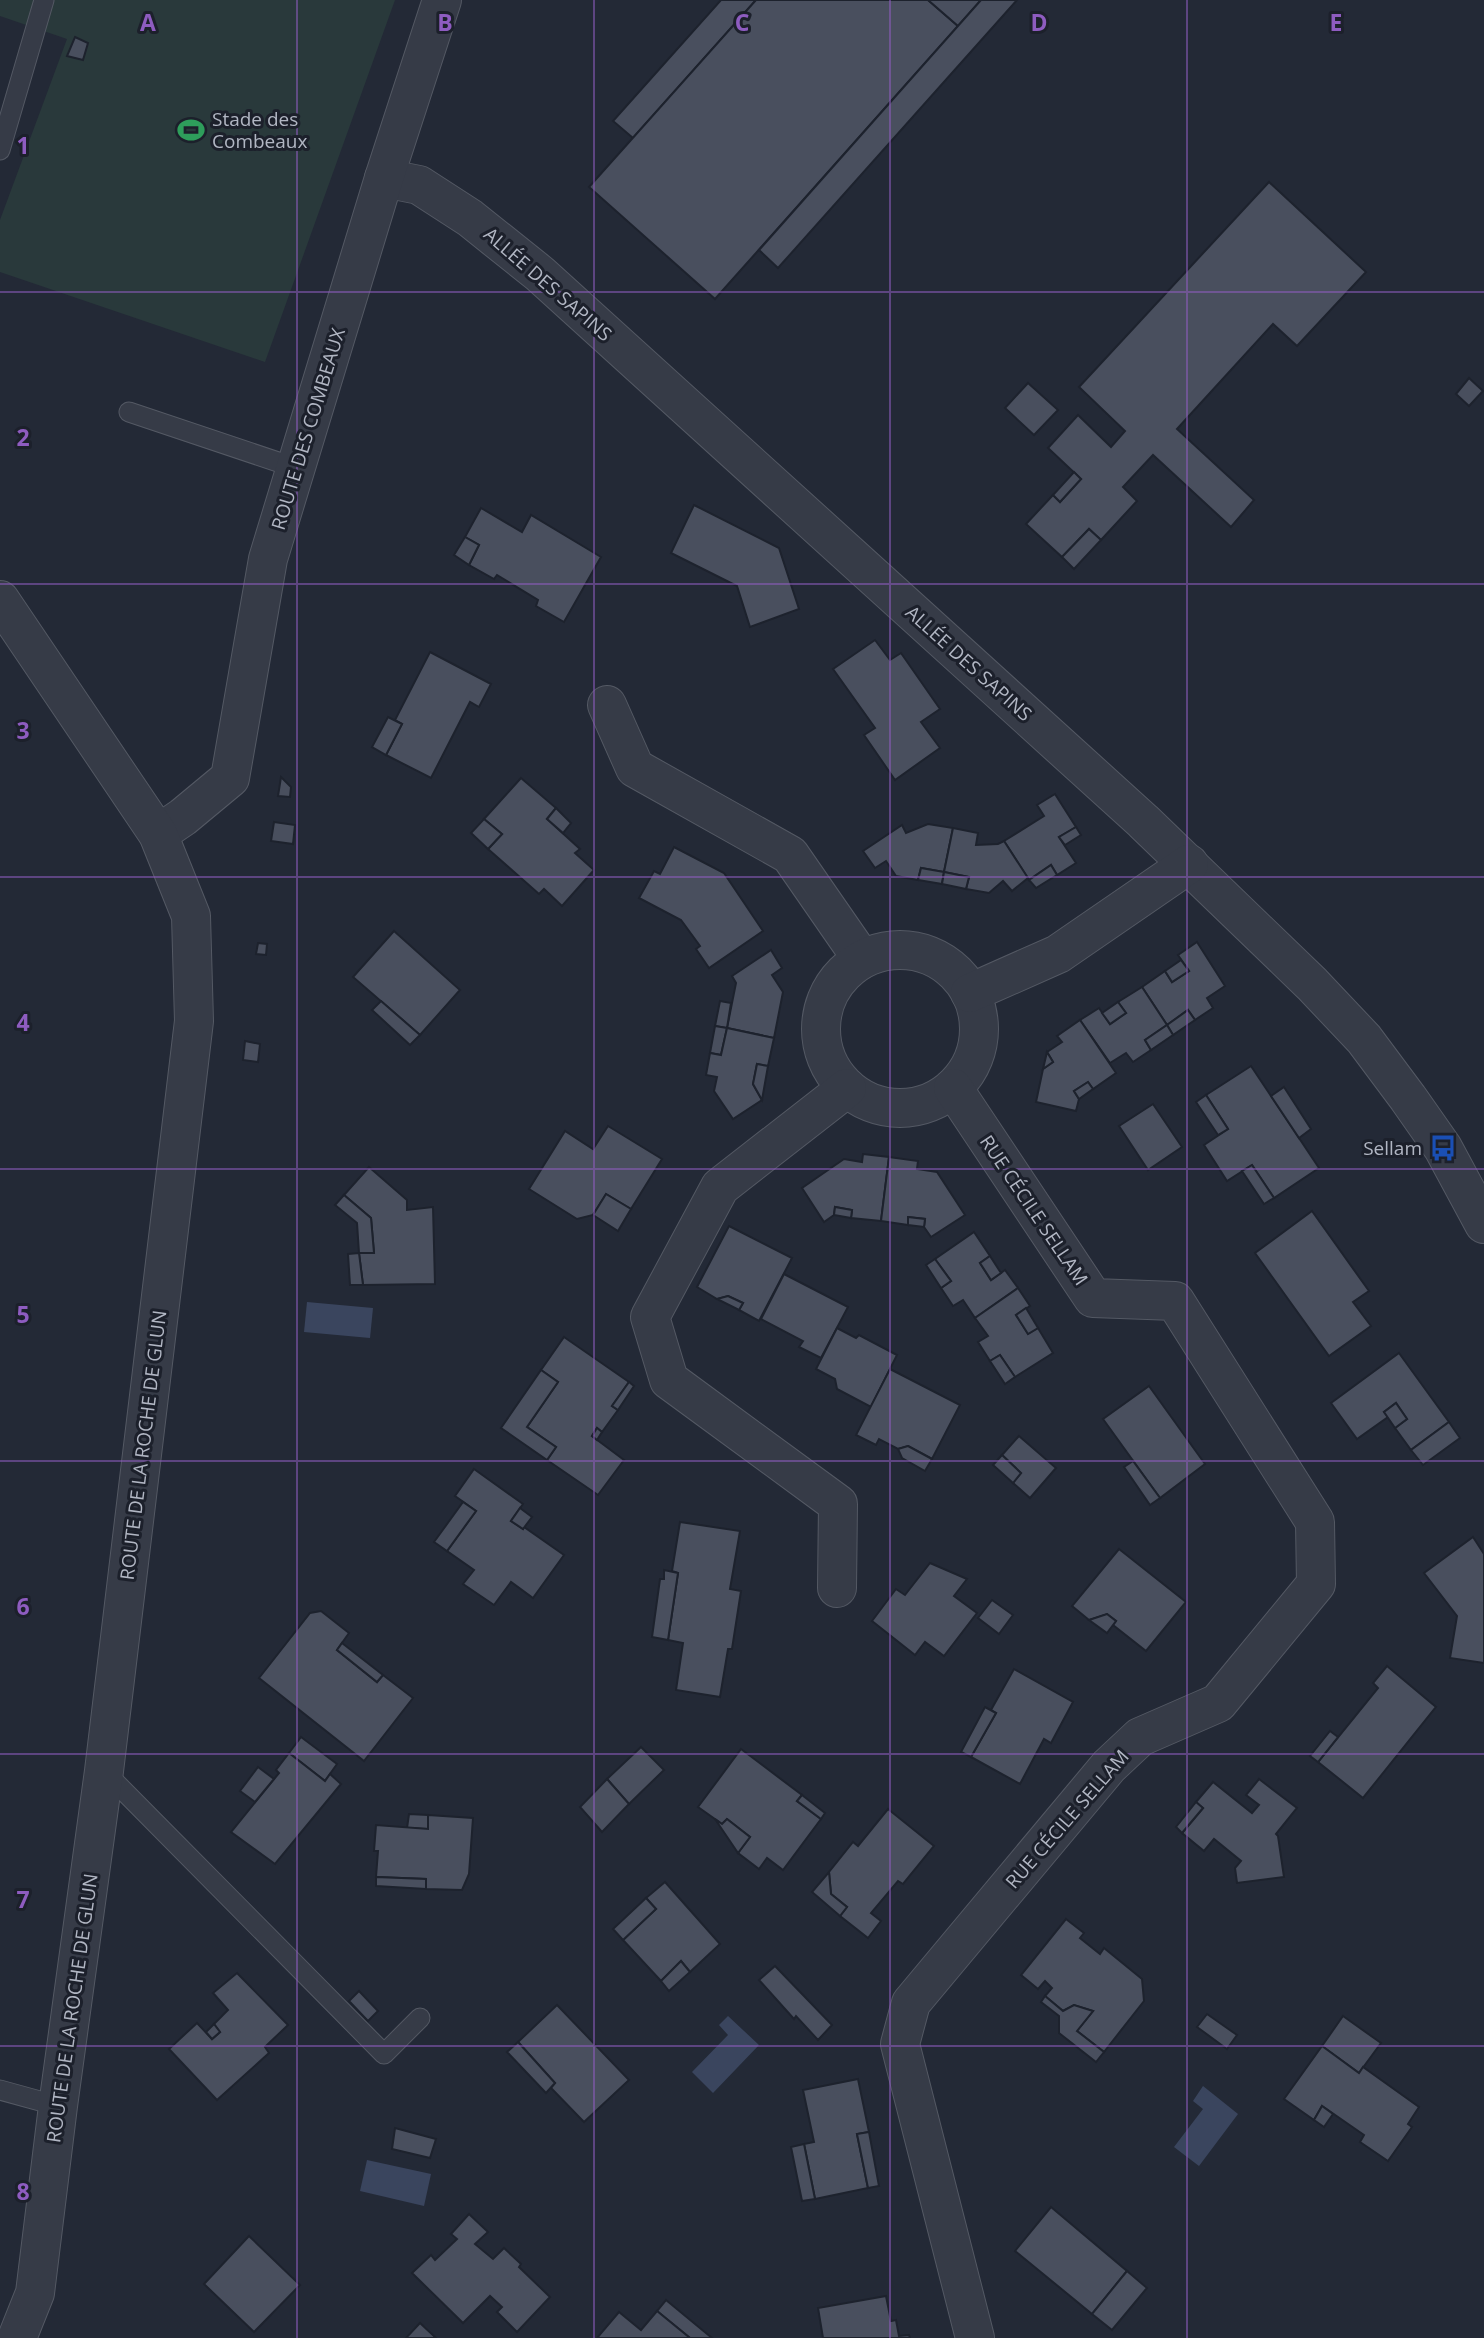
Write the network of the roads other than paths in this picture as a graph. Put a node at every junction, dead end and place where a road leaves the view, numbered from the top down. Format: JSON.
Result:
{"nodes":[{"id":1,"x":44,"y":0,"type":"edge"},
{"id":2,"x":442,"y":0,"type":"edge"},
{"id":3,"x":0,"y":150,"type":"edge"},
{"id":4,"x":384,"y":178,"type":"junction"},
{"id":5,"x":129,"y":412,"type":"dead end"},
{"id":6,"x":296,"y":468,"type":"junction"},
{"id":7,"x":0,"y":600,"type":"edge"},
{"id":8,"x":607,"y":705,"type":"dead end"},
{"id":9,"x":159,"y":834,"type":"junction"},
{"id":10,"x":1189,"y":864,"type":"junction"},
{"id":11,"x":862,"y":959,"type":"junction"},
{"id":12,"x":970,"y":993,"type":"junction"},
{"id":13,"x":848,"y":1088,"type":"junction"},
{"id":14,"x":953,"y":1088,"type":"junction"},
{"id":15,"x":1484,"y":1224,"type":"edge"},
{"id":16,"x":838,"y":1588,"type":"dead end"},
{"id":17,"x":104,"y":1771,"type":"junction"},
{"id":18,"x":420,"y":2018,"type":"dead end"},
{"id":19,"x":0,"y":2090,"type":"edge"},
{"id":20,"x":58,"y":2106,"type":"junction"},
{"id":21,"x":17,"y":2338,"type":"edge"},
{"id":22,"x":975,"y":2338,"type":"edge"}],
"edges":[{"from":1,"to":3,"type":"lane"},
{"from":2,"to":4,"type":"street","name":"ROUTE DES COMBEAUX"},
{"from":4,"to":6,"type":"street","name":"ROUTE DES COMBEAUX"},
{"from":4,"to":10,"type":"street","name":"ALLÉE DES SAPINS"},
{"from":5,"to":6,"type":"lane"},
{"from":6,"to":9,"type":"street","name":"ROUTE DES COMBEAUX"},
{"from":7,"to":9,"type":"street","name":"ROUTE DE LA ROCHE DE GLUN"},
{"from":8,"to":11,"type":"street"},
{"from":9,"to":17,"type":"street","name":"ROUTE DE LA ROCHE DE GLUN"},
{"from":10,"to":12,"type":"street"},
{"from":10,"to":15,"type":"street","name":"ALLÉE DES SAPINS"},
{"from":11,"to":12,"type":"street"},
{"from":11,"to":13,"type":"street"},
{"from":12,"to":14,"type":"street"},
{"from":13,"to":14,"type":"street"},
{"from":13,"to":16,"type":"street"},
{"from":14,"to":22,"type":"street","name":"RUE CÉCILE SELLAM"},
{"from":17,"to":18,"type":"lane"},
{"from":17,"to":20,"type":"street","name":"ROUTE DE LA ROCHE DE GLUN"},
{"from":19,"to":20,"type":"lane"},
{"from":20,"to":21,"type":"street","name":"ROUTE DE LA ROCHE DE GLUN"}]}
